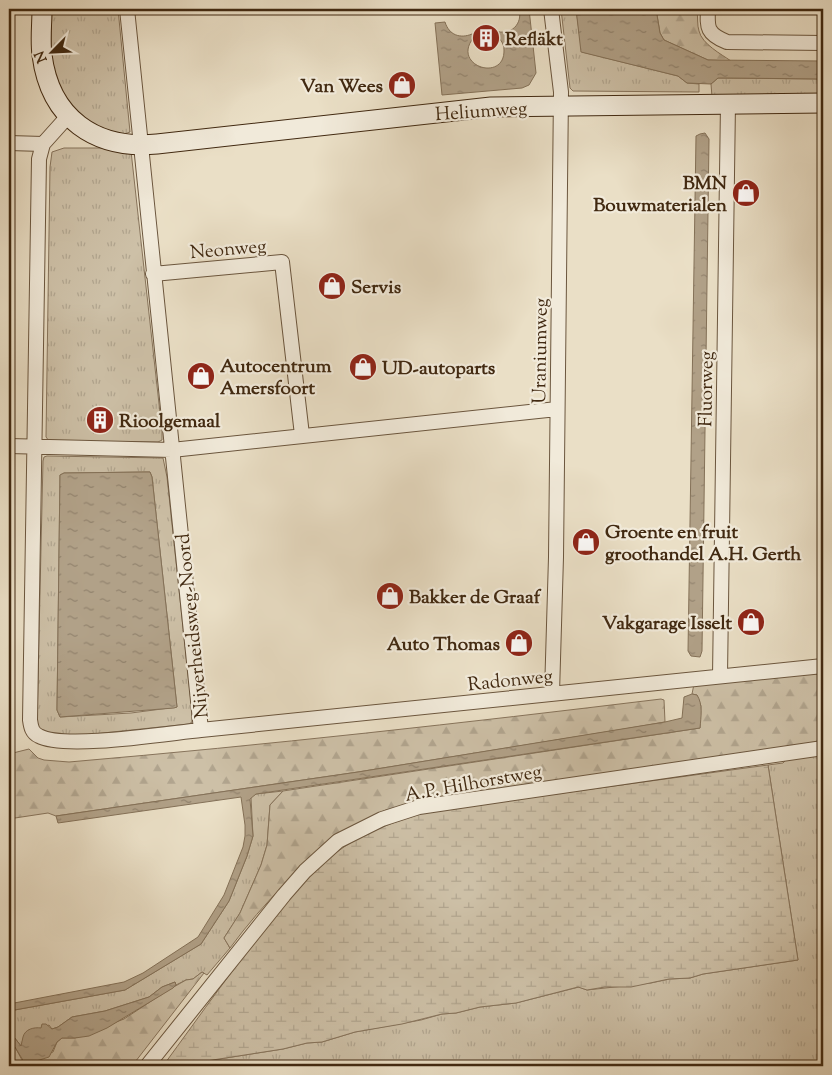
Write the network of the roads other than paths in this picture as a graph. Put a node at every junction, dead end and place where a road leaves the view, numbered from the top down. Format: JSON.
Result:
{"nodes":[{"id":1,"x":42,"y":9,"type":"edge"},
{"id":2,"x":127,"y":9,"type":"edge"},
{"id":3,"x":552,"y":9,"type":"edge"},
{"id":4,"x":708,"y":9,"type":"edge"},
{"id":5,"x":823,"y":42,"type":"edge"},
{"id":6,"x":728,"y":103,"type":"junction"},
{"id":7,"x":823,"y":103,"type":"edge"},
{"id":8,"x":560,"y":105,"type":"junction"},
{"id":9,"x":68,"y":115,"type":"junction"},
{"id":10,"x":9,"y":143,"type":"edge"},
{"id":11,"x":43,"y":144,"type":"junction"},
{"id":12,"x":141,"y":146,"type":"junction"},
{"id":13,"x":153,"y":274,"type":"junction"},
{"id":14,"x":557,"y":409,"type":"junction"},
{"id":15,"x":302,"y":435,"type":"junction"},
{"id":16,"x":9,"y":446,"type":"edge"},
{"id":17,"x":34,"y":446,"type":"junction"},
{"id":18,"x":172,"y":450,"type":"junction"},
{"id":19,"x":823,"y":666,"type":"edge"},
{"id":20,"x":720,"y":676,"type":"junction"},
{"id":21,"x":552,"y":693,"type":"junction"},
{"id":22,"x":201,"y":730,"type":"junction"},
{"id":23,"x":823,"y":748,"type":"edge"},
{"id":24,"x":148,"y":1066,"type":"edge"}],
"edges":[{"from":1,"to":9,"type":"street"},
{"from":2,"to":12,"type":"street","name":"Nijverheidsweg-Noord"},
{"from":3,"to":8,"type":"street","name":"Uraniumweg"},
{"from":4,"to":5,"type":"street"},
{"from":6,"to":7,"type":"street","name":"Heliumweg"},
{"from":6,"to":8,"type":"street","name":"Heliumweg"},
{"from":6,"to":20,"type":"street","name":"Fluorweg"},
{"from":8,"to":12,"type":"street","name":"Heliumweg"},
{"from":8,"to":14,"type":"street","name":"Uraniumweg"},
{"from":9,"to":11,"type":"street"},
{"from":9,"to":12,"type":"street"},
{"from":10,"to":11,"type":"street"},
{"from":11,"to":17,"type":"street","name":"Nijverheidsweg-Noord"},
{"from":12,"to":13,"type":"street","name":"Nijverheidsweg-Noord"},
{"from":13,"to":15,"type":"street","name":"Neonweg"},
{"from":13,"to":18,"type":"street","name":"Nijverheidsweg-Noord"},
{"from":14,"to":15,"type":"street"},
{"from":14,"to":21,"type":"street","name":"Uraniumweg"},
{"from":15,"to":18,"type":"street"},
{"from":16,"to":17,"type":"street"},
{"from":17,"to":18,"type":"street"},
{"from":17,"to":22,"type":"street","name":"Nijverheidsweg-Noord"},
{"from":18,"to":22,"type":"street","name":"Nijverheidsweg-Noord"},
{"from":19,"to":20,"type":"street","name":"Radonweg"},
{"from":20,"to":21,"type":"street","name":"Radonweg"},
{"from":21,"to":22,"type":"street","name":"Radonweg"},
{"from":23,"to":24,"type":"street","name":"A.P. Hilhorstweg"}]}
